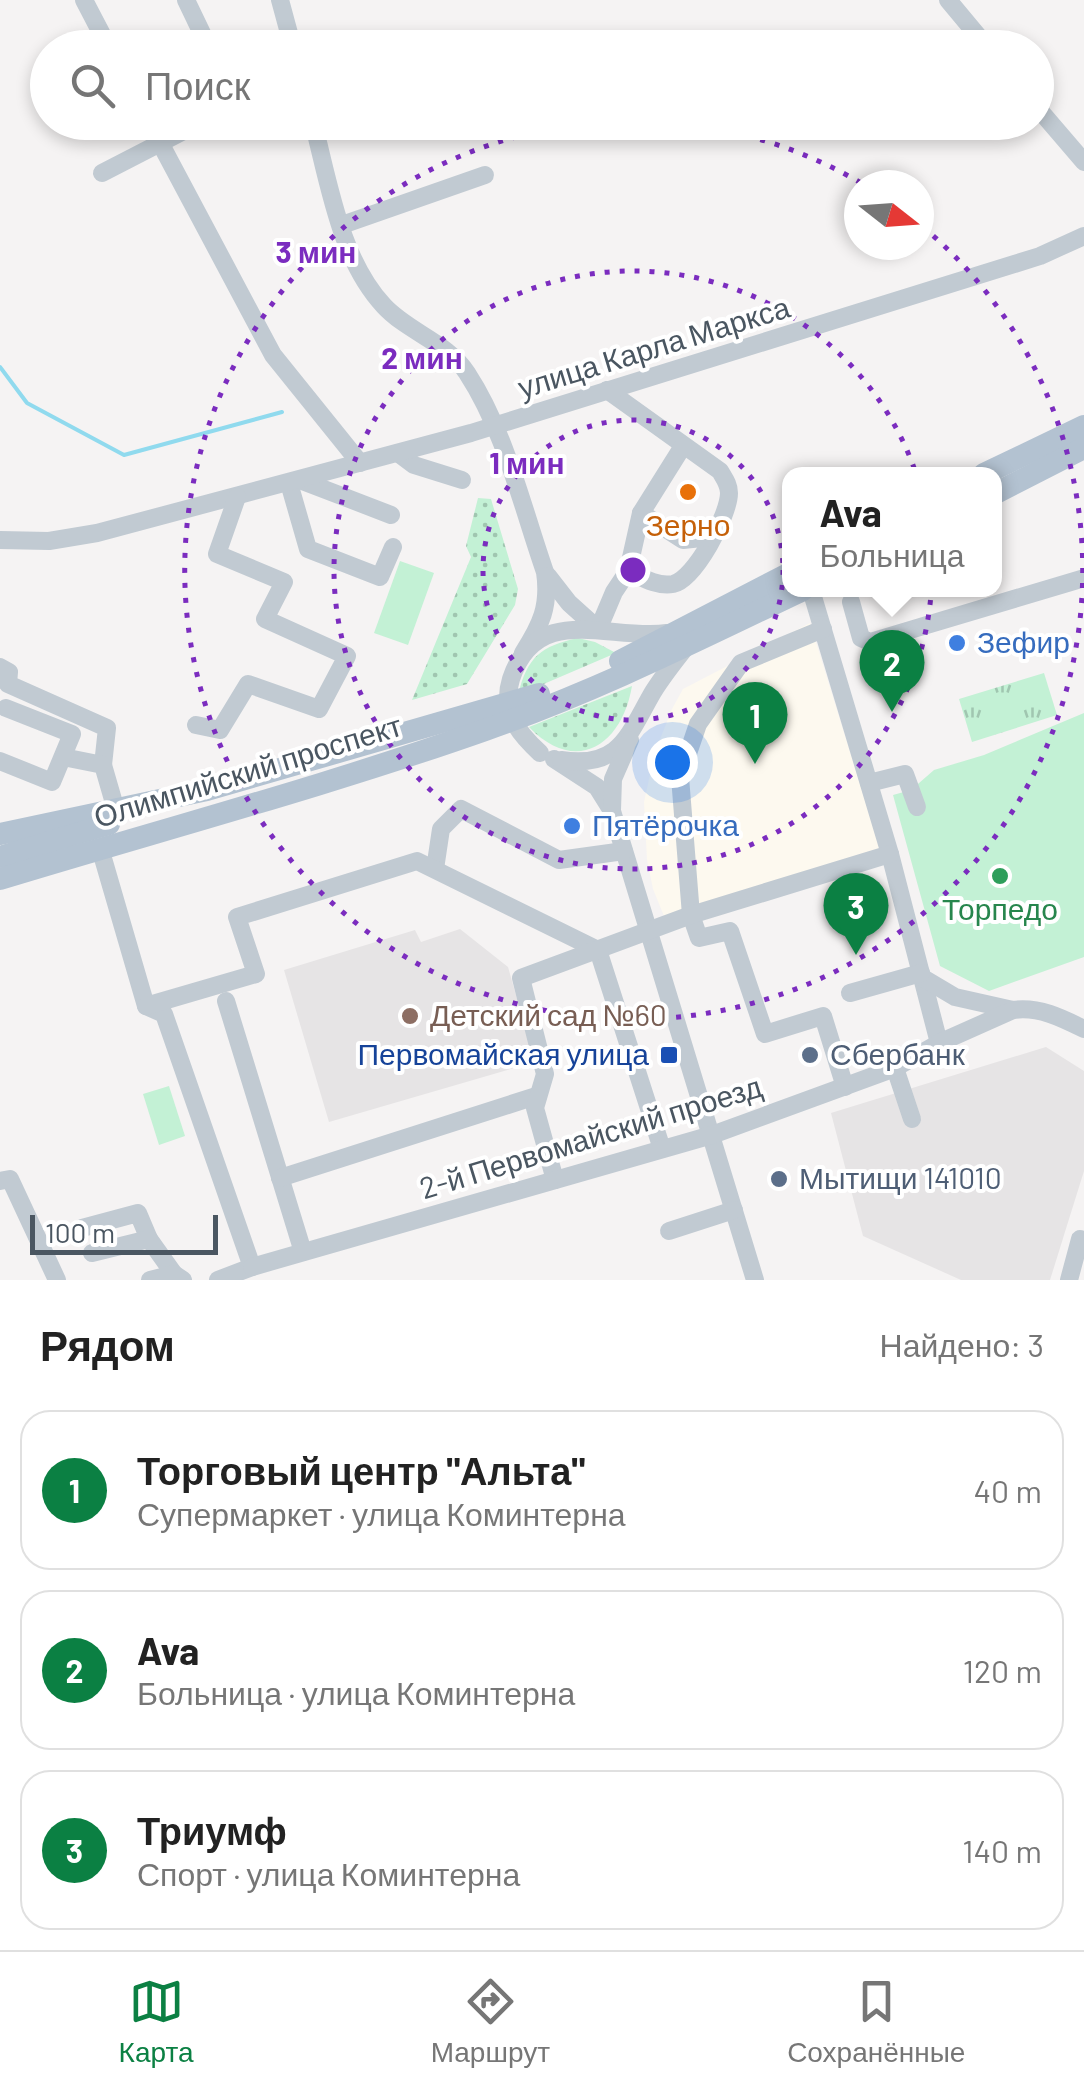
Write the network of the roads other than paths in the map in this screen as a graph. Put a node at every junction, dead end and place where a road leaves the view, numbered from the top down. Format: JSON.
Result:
{"nodes":[{"id":1,"x":84,"y":0,"type":"edge"},
{"id":2,"x":186,"y":0,"type":"edge"},
{"id":3,"x":280,"y":0,"type":"edge"},
{"id":4,"x":948,"y":0,"type":"edge"},
{"id":5,"x":100,"y":30,"type":"edge"},
{"id":6,"x":200,"y":30,"type":"edge"},
{"id":7,"x":288,"y":30,"type":"edge"},
{"id":8,"x":973,"y":30,"type":"edge"},
{"id":9,"x":1054,"y":127,"type":"edge"},
{"id":10,"x":158,"y":140,"type":"edge"},
{"id":11,"x":170,"y":140,"type":"edge"},
{"id":12,"x":318,"y":140,"type":"edge"},
{"id":13,"x":161,"y":145,"type":"junction"},
{"id":14,"x":1084,"y":162,"type":"edge"},
{"id":15,"x":102,"y":172,"type":"dead end"},
{"id":16,"x":485,"y":175,"type":"dead end"},
{"id":17,"x":342,"y":225,"type":"junction"},
{"id":18,"x":1079,"y":246,"type":"edge"},
{"id":19,"x":608,"y":390,"type":"junction"},
{"id":20,"x":494,"y":426,"type":"junction"},
{"id":21,"x":1084,"y":426,"type":"edge"},
{"id":22,"x":683,"y":446,"type":"junction"},
{"id":23,"x":1084,"y":448,"type":"edge"},
{"id":24,"x":398,"y":453,"type":"junction"},
{"id":25,"x":360,"y":463,"type":"junction"},
{"id":26,"x":999,"y":467,"type":"edge"},
{"id":27,"x":462,"y":480,"type":"dead end"},
{"id":28,"x":295,"y":481,"type":"junction"},
{"id":29,"x":1002,"y":490,"type":"edge"},
{"id":30,"x":237,"y":497,"type":"junction"},
{"id":31,"x":640,"y":514,"type":"junction"},
{"id":32,"x":391,"y":515,"type":"dead end"},
{"id":33,"x":711,"y":537,"type":"junction"},
{"id":34,"x":0,"y":540,"type":"edge"},
{"id":35,"x":393,"y":547,"type":"dead end"},
{"id":36,"x":628,"y":570,"type":"junction"},
{"id":37,"x":545,"y":572,"type":"junction"},
{"id":38,"x":782,"y":577,"type":"edge"},
{"id":39,"x":1084,"y":578,"type":"edge"},
{"id":40,"x":786,"y":597,"type":"edge"},
{"id":41,"x":813,"y":597,"type":"edge"},
{"id":42,"x":851,"y":602,"type":"dead end"},
{"id":43,"x":823,"y":629,"type":"junction"},
{"id":44,"x":598,"y":630,"type":"junction"},
{"id":45,"x":679,"y":640,"type":"junction"},
{"id":46,"x":519,"y":662,"type":"junction"},
{"id":47,"x":633,"y":662,"type":"junction"},
{"id":48,"x":0,"y":667,"type":"edge"},
{"id":49,"x":6,"y":708,"type":"dead end"},
{"id":50,"x":509,"y":712,"type":"junction"},
{"id":51,"x":484,"y":720,"type":"junction"},
{"id":52,"x":639,"y":720,"type":"junction"},
{"id":53,"x":196,"y":725,"type":"dead end"},
{"id":54,"x":547,"y":756,"type":"junction"},
{"id":55,"x":62,"y":757,"type":"junction"},
{"id":56,"x":0,"y":761,"type":"edge"},
{"id":57,"x":103,"y":765,"type":"junction"},
{"id":58,"x":869,"y":783,"type":"junction"},
{"id":59,"x":207,"y":790,"type":"junction"},
{"id":60,"x":917,"y":808,"type":"dead end"},
{"id":61,"x":116,"y":810,"type":"junction"},
{"id":62,"x":612,"y":810,"type":"junction"},
{"id":63,"x":0,"y":834,"type":"edge"},
{"id":64,"x":100,"y":848,"type":"junction"},
{"id":65,"x":624,"y":851,"type":"junction"},
{"id":66,"x":890,"y":854,"type":"junction"},
{"id":67,"x":0,"y":857,"type":"edge"},
{"id":68,"x":435,"y":869,"type":"junction"},
{"id":69,"x":0,"y":881,"type":"edge"},
{"id":70,"x":691,"y":915,"type":"junction"},
{"id":71,"x":648,"y":930,"type":"junction"},
{"id":72,"x":598,"y":950,"type":"junction"},
{"id":73,"x":922,"y":975,"type":"junction"},
{"id":74,"x":1002,"y":986,"type":"dead end"},
{"id":75,"x":850,"y":993,"type":"dead end"},
{"id":76,"x":226,"y":1001,"type":"dead end"},
{"id":77,"x":146,"y":1006,"type":"junction"},
{"id":78,"x":1010,"y":1009,"type":"junction"},
{"id":79,"x":1084,"y":1029,"type":"edge"},
{"id":80,"x":939,"y":1043,"type":"junction"},
{"id":81,"x":895,"y":1068,"type":"junction"},
{"id":82,"x":844,"y":1087,"type":"junction"},
{"id":83,"x":536,"y":1096,"type":"junction"},
{"id":84,"x":912,"y":1119,"type":"dead end"},
{"id":85,"x":712,"y":1135,"type":"junction"},
{"id":86,"x":662,"y":1149,"type":"junction"},
{"id":87,"x":280,"y":1178,"type":"junction"},
{"id":88,"x":555,"y":1180,"type":"junction"},
{"id":89,"x":0,"y":1182,"type":"edge"},
{"id":90,"x":734,"y":1210,"type":"junction"},
{"id":91,"x":82,"y":1228,"type":"dead end"},
{"id":92,"x":669,"y":1231,"type":"dead end"},
{"id":93,"x":149,"y":1239,"type":"junction"},
{"id":94,"x":1084,"y":1240,"type":"edge"},
{"id":95,"x":303,"y":1252,"type":"junction"},
{"id":96,"x":92,"y":1253,"type":"dead end"},
{"id":97,"x":252,"y":1267,"type":"junction"},
{"id":98,"x":179,"y":1277,"type":"edge"},
{"id":99,"x":56,"y":1280,"type":"edge"},
{"id":100,"x":150,"y":1280,"type":"edge"},
{"id":101,"x":218,"y":1280,"type":"edge"},
{"id":102,"x":755,"y":1280,"type":"edge"},
{"id":103,"x":1069,"y":1280,"type":"edge"}],
"edges":[{"from":1,"to":5,"type":"street"},
{"from":2,"to":6,"type":"street"},
{"from":3,"to":7,"type":"street"},
{"from":4,"to":8,"type":"street"},
{"from":9,"to":14,"type":"street"},
{"from":10,"to":13,"type":"street"},
{"from":11,"to":13,"type":"street"},
{"from":12,"to":17,"type":"street"},
{"from":13,"to":15,"type":"street"},
{"from":13,"to":25,"type":"street"},
{"from":16,"to":17,"type":"street"},
{"from":17,"to":20,"type":"street"},
{"from":18,"to":19,"type":"street","name":"улица Карла Маркса"},
{"from":19,"to":20,"type":"street","name":"улица Карла Маркса"},
{"from":19,"to":22,"type":"street"},
{"from":20,"to":24,"type":"street","name":"улица Карла Маркса"},
{"from":20,"to":37,"type":"street"},
{"from":21,"to":26,"type":"main road"},
{"from":22,"to":31,"type":"street"},
{"from":22,"to":33,"type":"street"},
{"from":23,"to":29,"type":"main road"},
{"from":24,"to":25,"type":"street","name":"улица Карла Маркса"},
{"from":24,"to":27,"type":"street"},
{"from":25,"to":28,"type":"street","name":"улица Карла Маркса"},
{"from":28,"to":30,"type":"street","name":"улица Карла Маркса"},
{"from":28,"to":32,"type":"street"},
{"from":28,"to":35,"type":"street"},
{"from":30,"to":34,"type":"street","name":"улица Карла Маркса"},
{"from":30,"to":53,"type":"street"},
{"from":31,"to":33,"type":"street"},
{"from":31,"to":36,"type":"street"},
{"from":33,"to":36,"type":"street"},
{"from":36,"to":44,"type":"street"},
{"from":37,"to":44,"type":"street"},
{"from":37,"to":46,"type":"street"},
{"from":38,"to":45,"type":"main road","name":"Олимпийский проспект"},
{"from":39,"to":42,"type":"street"},
{"from":40,"to":45,"type":"main road","name":"Олимпийский проспект"},
{"from":41,"to":43,"type":"street"},
{"from":43,"to":58,"type":"street"},
{"from":43,"to":70,"type":"street"},
{"from":44,"to":45,"type":"street","name":"Олимпийский проспект"},
{"from":44,"to":46,"type":"street","name":"Олимпийский проспект"},
{"from":44,"to":47,"type":"street"},
{"from":45,"to":47,"type":"main road","name":"Олимпийский проспект"},
{"from":45,"to":52,"type":"street","name":"Олимпийский проспект"},
{"from":46,"to":50,"type":"street"},
{"from":46,"to":51,"type":"street","name":"Олимпийский проспект"},
{"from":47,"to":50,"type":"main road","name":"Олимпийский проспект"},
{"from":47,"to":52,"type":"street"},
{"from":48,"to":57,"type":"street"},
{"from":49,"to":55,"type":"street"},
{"from":50,"to":51,"type":"main road","name":"Олимпийский проспект"},
{"from":50,"to":54,"type":"street"},
{"from":51,"to":54,"type":"street","name":"Олимпийский проспект"},
{"from":51,"to":59,"type":"main road","name":"Олимпийский проспект"},
{"from":51,"to":64,"type":"main road","name":"Олимпийский проспект"},
{"from":52,"to":54,"type":"street","name":"Олимпийский проспект"},
{"from":52,"to":62,"type":"street"},
{"from":54,"to":62,"type":"street"},
{"from":55,"to":56,"type":"street"},
{"from":55,"to":57,"type":"street"},
{"from":57,"to":61,"type":"street"},
{"from":58,"to":60,"type":"street"},
{"from":58,"to":66,"type":"street"},
{"from":59,"to":61,"type":"main road"},
{"from":59,"to":67,"type":"main road"},
{"from":61,"to":63,"type":"main road"},
{"from":62,"to":65,"type":"street"},
{"from":64,"to":69,"type":"main road","name":"Олимпийский проспект"},
{"from":64,"to":77,"type":"street"},
{"from":65,"to":68,"type":"street"},
{"from":65,"to":71,"type":"street"},
{"from":66,"to":70,"type":"street"},
{"from":66,"to":73,"type":"street"},
{"from":68,"to":72,"type":"street"},
{"from":68,"to":77,"type":"street"},
{"from":70,"to":71,"type":"street"},
{"from":70,"to":82,"type":"street"},
{"from":71,"to":72,"type":"street"},
{"from":71,"to":85,"type":"street"},
{"from":72,"to":83,"type":"street"},
{"from":72,"to":86,"type":"street"},
{"from":73,"to":75,"type":"street"},
{"from":73,"to":78,"type":"street"},
{"from":73,"to":80,"type":"street"},
{"from":74,"to":78,"type":"street"},
{"from":76,"to":87,"type":"street"},
{"from":77,"to":97,"type":"street"},
{"from":78,"to":79,"type":"street"},
{"from":78,"to":80,"type":"street","name":"2-й Первомайский проезд"},
{"from":80,"to":81,"type":"street","name":"2-й Первомайский проезд"},
{"from":81,"to":82,"type":"street","name":"2-й Первомайский проезд"},
{"from":81,"to":84,"type":"street"},
{"from":82,"to":85,"type":"street","name":"2-й Первомайский проезд"},
{"from":83,"to":87,"type":"street"},
{"from":83,"to":88,"type":"street"},
{"from":85,"to":86,"type":"street","name":"2-й Первомайский проезд"},
{"from":85,"to":90,"type":"street"},
{"from":86,"to":88,"type":"street","name":"2-й Первомайский проезд"},
{"from":87,"to":95,"type":"street"},
{"from":88,"to":95,"type":"street","name":"2-й Первомайский проезд"},
{"from":89,"to":99,"type":"street"},
{"from":90,"to":92,"type":"street"},
{"from":90,"to":102,"type":"street"},
{"from":91,"to":93,"type":"street"},
{"from":93,"to":96,"type":"street"},
{"from":93,"to":98,"type":"street"},
{"from":94,"to":103,"type":"street"},
{"from":95,"to":97,"type":"street","name":"2-й Первомайский проезд"},
{"from":97,"to":101,"type":"street"},
{"from":98,"to":100,"type":"street"}]}
